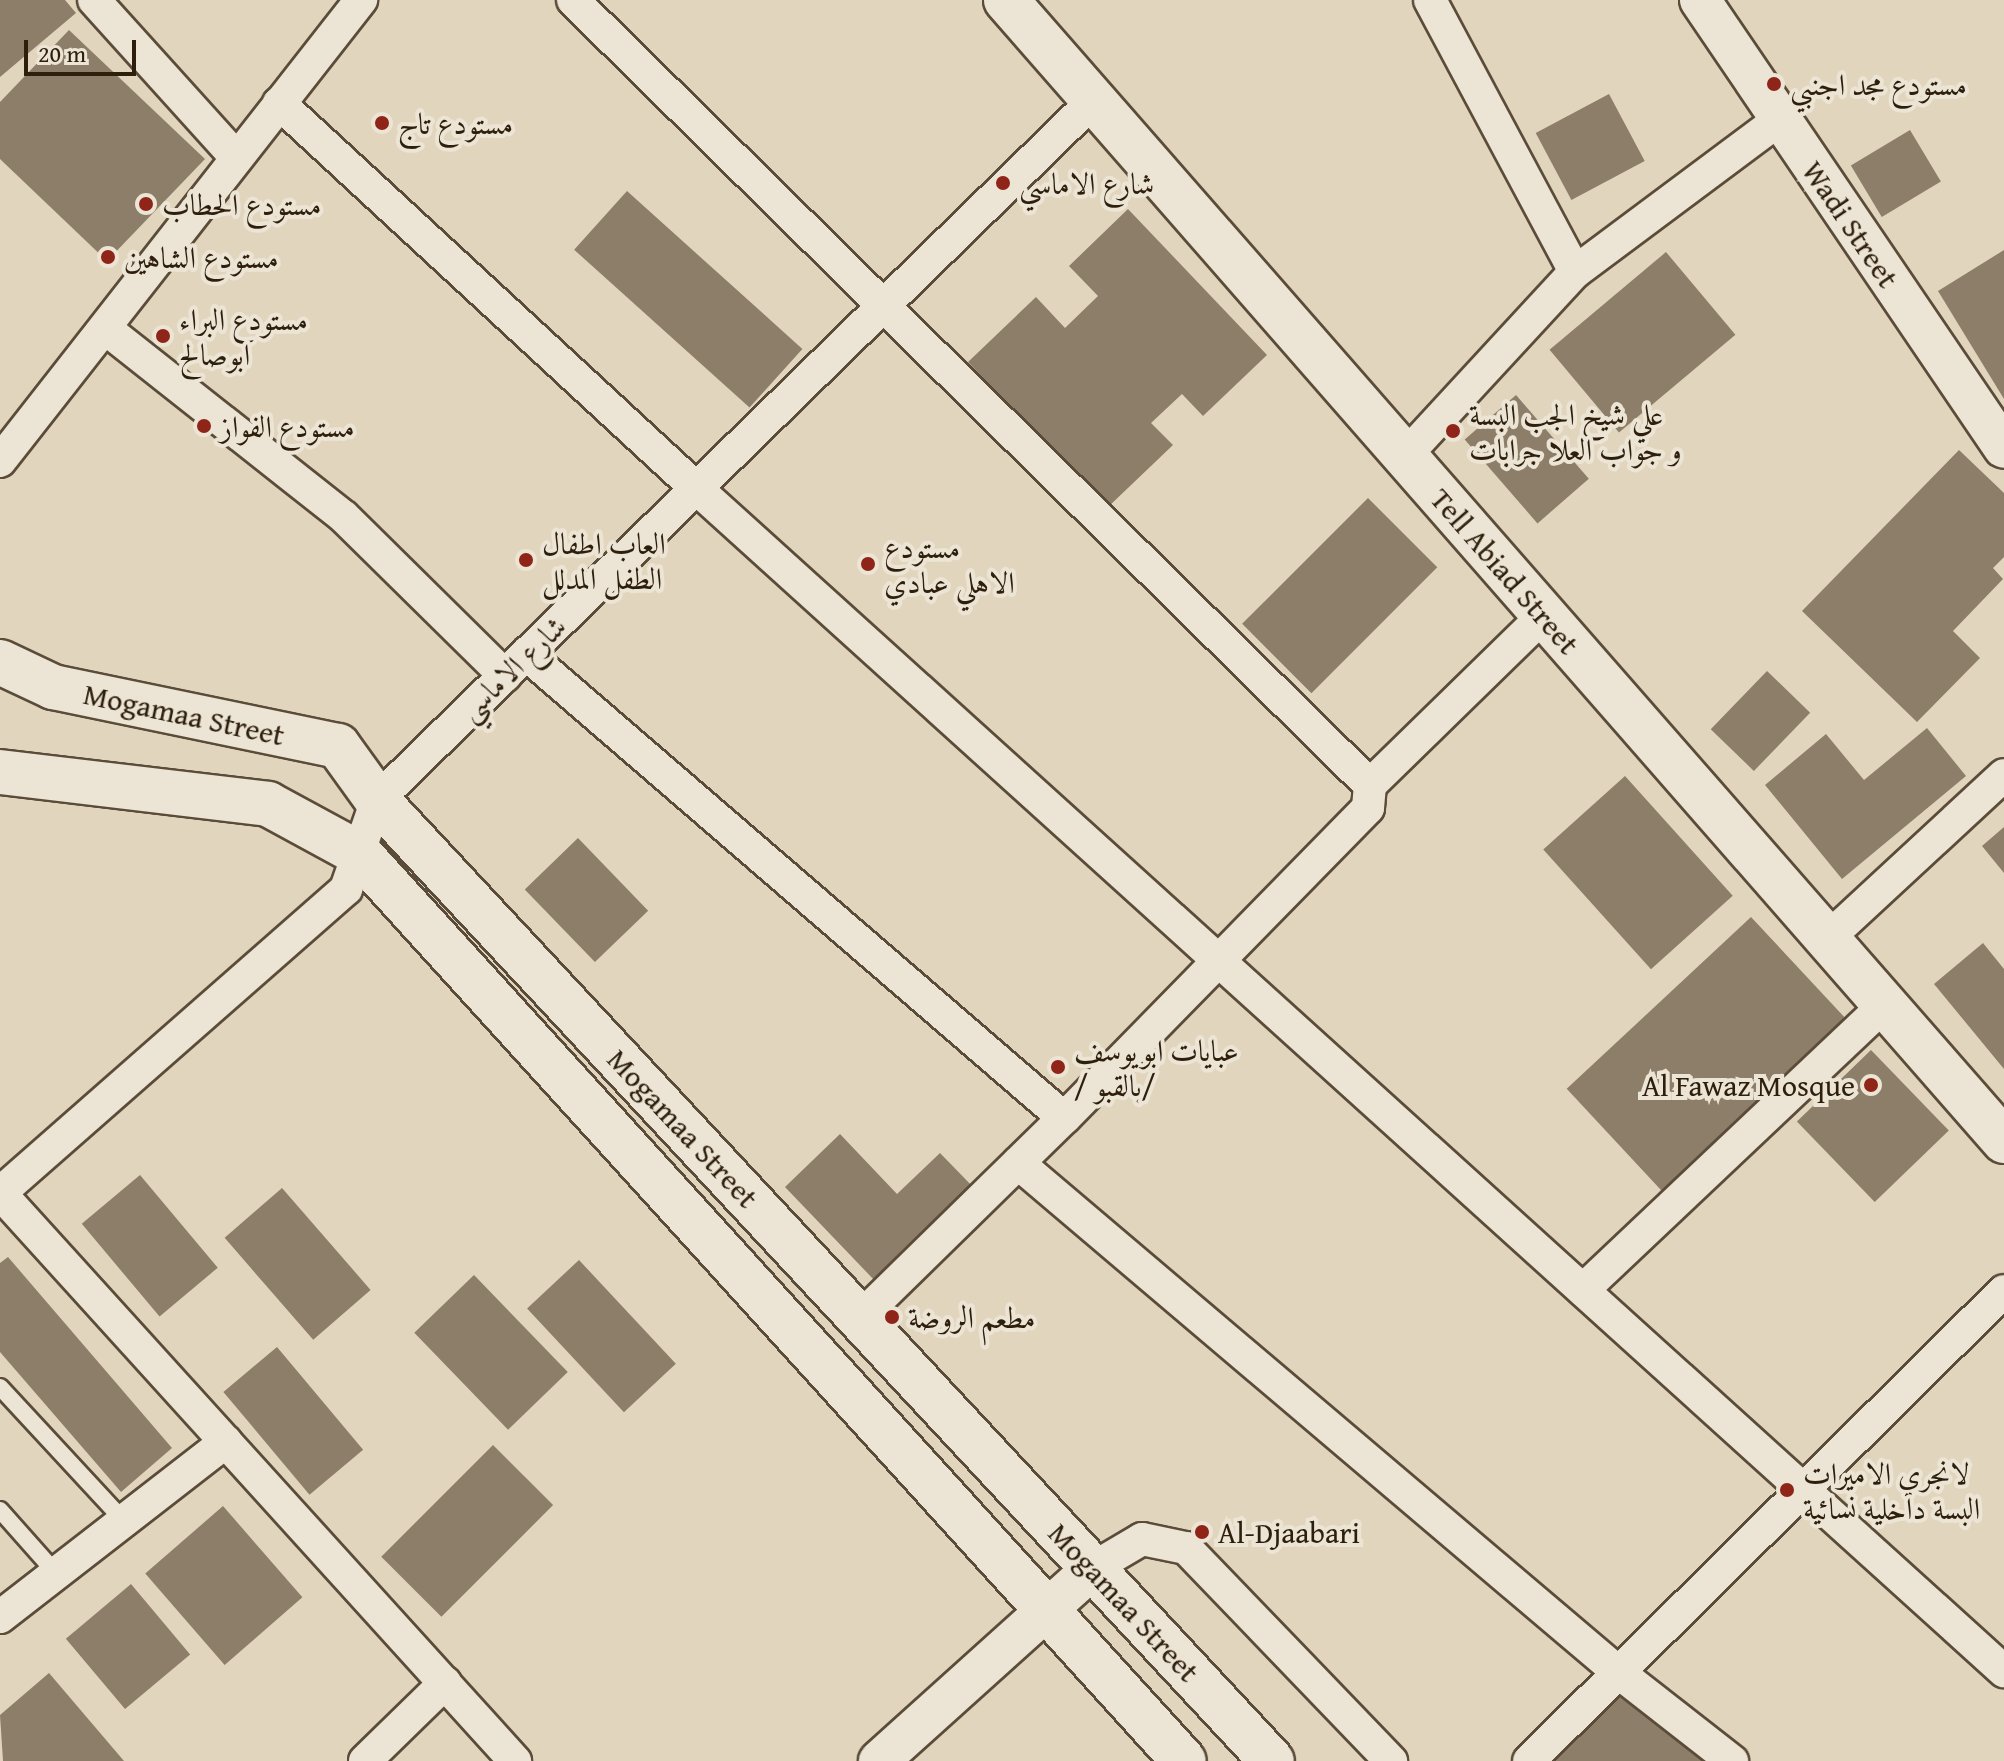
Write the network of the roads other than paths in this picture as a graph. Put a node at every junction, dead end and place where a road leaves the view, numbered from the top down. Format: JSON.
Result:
{"nodes":[{"id":1,"x":94,"y":0,"type":"edge"},
{"id":2,"x":361,"y":0,"type":"edge"},
{"id":3,"x":573,"y":0,"type":"edge"},
{"id":4,"x":1006,"y":0,"type":"edge"},
{"id":5,"x":1430,"y":0,"type":"edge"},
{"id":6,"x":1700,"y":0,"type":"edge"},
{"id":7,"x":1094,"y":100,"type":"junction"},
{"id":8,"x":279,"y":103,"type":"junction"},
{"id":9,"x":1780,"y":119,"type":"junction"},
{"id":10,"x":235,"y":156,"type":"junction"},
{"id":11,"x":1575,"y":272,"type":"junction"},
{"id":12,"x":883,"y":306,"type":"junction"},
{"id":13,"x":106,"y":329,"type":"junction"},
{"id":14,"x":2004,"y":448,"type":"edge"},
{"id":15,"x":1405,"y":456,"type":"junction"},
{"id":16,"x":0,"y":461,"type":"edge"},
{"id":17,"x":696,"y":488,"type":"junction"},
{"id":18,"x":1544,"y":615,"type":"junction"},
{"id":19,"x":0,"y":662,"type":"edge"},
{"id":20,"x":516,"y":665,"type":"junction"},
{"id":21,"x":0,"y":772,"type":"edge"},
{"id":22,"x":2004,"y":775,"type":"edge"},
{"id":23,"x":1370,"y":785,"type":"junction"},
{"id":24,"x":377,"y":800,"type":"junction"},
{"id":25,"x":360,"y":854,"type":"junction"},
{"id":26,"x":1827,"y":939,"type":"junction"},
{"id":27,"x":1221,"y":962,"type":"junction"},
{"id":28,"x":1884,"y":1005,"type":"junction"},
{"id":29,"x":1064,"y":1118,"type":"junction"},
{"id":30,"x":2003,"y":1139,"type":"edge"},
{"id":31,"x":1018,"y":1163,"type":"junction"},
{"id":32,"x":0,"y":1193,"type":"edge"},
{"id":33,"x":1583,"y":1290,"type":"junction"},
{"id":34,"x":2004,"y":1291,"type":"edge"},
{"id":35,"x":860,"y":1318,"type":"junction"},
{"id":36,"x":0,"y":1387,"type":"edge"},
{"id":37,"x":226,"y":1442,"type":"junction"},
{"id":38,"x":1807,"y":1491,"type":"junction"},
{"id":39,"x":0,"y":1510,"type":"edge"},
{"id":40,"x":124,"y":1521,"type":"junction"},
{"id":41,"x":1093,"y":1568,"type":"junction"},
{"id":42,"x":56,"y":1573,"type":"junction"},
{"id":43,"x":1046,"y":1610,"type":"junction"},
{"id":44,"x":0,"y":1617,"type":"edge"},
{"id":45,"x":2004,"y":1671,"type":"edge"},
{"id":46,"x":1618,"y":1672,"type":"junction"},
{"id":47,"x":445,"y":1683,"type":"junction"},
{"id":48,"x":365,"y":1761,"type":"edge"},
{"id":49,"x":515,"y":1761,"type":"edge"},
{"id":50,"x":879,"y":1761,"type":"edge"},
{"id":51,"x":1184,"y":1761,"type":"edge"},
{"id":52,"x":1272,"y":1761,"type":"edge"},
{"id":53,"x":1391,"y":1761,"type":"edge"},
{"id":54,"x":1529,"y":1761,"type":"edge"},
{"id":55,"x":1732,"y":1761,"type":"edge"}],
"edges":[{"from":1,"to":10,"type":"street"},
{"from":2,"to":8,"type":"street"},
{"from":3,"to":12,"type":"street"},
{"from":4,"to":7,"type":"main road","name":"Tell Abiad Street"},
{"from":5,"to":11,"type":"street"},
{"from":6,"to":9,"type":"street","name":"Wadi Street"},
{"from":7,"to":12,"type":"street","name":"شارع الاماسي"},
{"from":7,"to":15,"type":"main road","name":"Tell Abiad Street"},
{"from":8,"to":10,"type":"street"},
{"from":8,"to":17,"type":"street"},
{"from":9,"to":11,"type":"street"},
{"from":9,"to":14,"type":"street","name":"Wadi Street"},
{"from":10,"to":13,"type":"street"},
{"from":11,"to":15,"type":"street"},
{"from":12,"to":17,"type":"street","name":"شارع الاماسي"},
{"from":12,"to":23,"type":"street"},
{"from":13,"to":16,"type":"street"},
{"from":13,"to":20,"type":"street"},
{"from":15,"to":18,"type":"main road","name":"Tell Abiad Street"},
{"from":17,"to":20,"type":"street","name":"شارع الاماسي"},
{"from":17,"to":27,"type":"street"},
{"from":18,"to":23,"type":"street"},
{"from":18,"to":26,"type":"main road","name":"Tell Abiad Street"},
{"from":19,"to":24,"type":"main road","name":"Mogamaa Street"},
{"from":20,"to":24,"type":"street","name":"شارع الاماسي"},
{"from":20,"to":29,"type":"street"},
{"from":21,"to":25,"type":"main road","name":"Mogamaa Street"},
{"from":22,"to":26,"type":"street"},
{"from":23,"to":27,"type":"street"},
{"from":24,"to":25,"type":"street"},
{"from":24,"to":35,"type":"main road","name":"Mogamaa Street"},
{"from":25,"to":32,"type":"street"},
{"from":25,"to":43,"type":"main road","name":"Mogamaa Street"},
{"from":26,"to":28,"type":"main road","name":"Tell Abiad Street"},
{"from":27,"to":29,"type":"street"},
{"from":27,"to":33,"type":"street"},
{"from":28,"to":30,"type":"main road","name":"Tell Abiad Street"},
{"from":28,"to":33,"type":"street"},
{"from":29,"to":31,"type":"street"},
{"from":31,"to":35,"type":"street"},
{"from":31,"to":46,"type":"street"},
{"from":32,"to":37,"type":"street"},
{"from":33,"to":38,"type":"street"},
{"from":34,"to":38,"type":"street"},
{"from":35,"to":41,"type":"main road","name":"Mogamaa Street"},
{"from":36,"to":40,"type":"lane"},
{"from":37,"to":40,"type":"street"},
{"from":37,"to":47,"type":"street"},
{"from":38,"to":45,"type":"street"},
{"from":38,"to":46,"type":"street"},
{"from":39,"to":42,"type":"lane"},
{"from":40,"to":42,"type":"street"},
{"from":41,"to":43,"type":"street"},
{"from":41,"to":52,"type":"main road","name":"Mogamaa Street"},
{"from":41,"to":53,"type":"street"},
{"from":42,"to":44,"type":"street"},
{"from":43,"to":50,"type":"street"},
{"from":43,"to":51,"type":"main road","name":"Mogamaa Street"},
{"from":46,"to":54,"type":"street"},
{"from":46,"to":55,"type":"street"},
{"from":47,"to":48,"type":"street"},
{"from":47,"to":49,"type":"street"}]}
